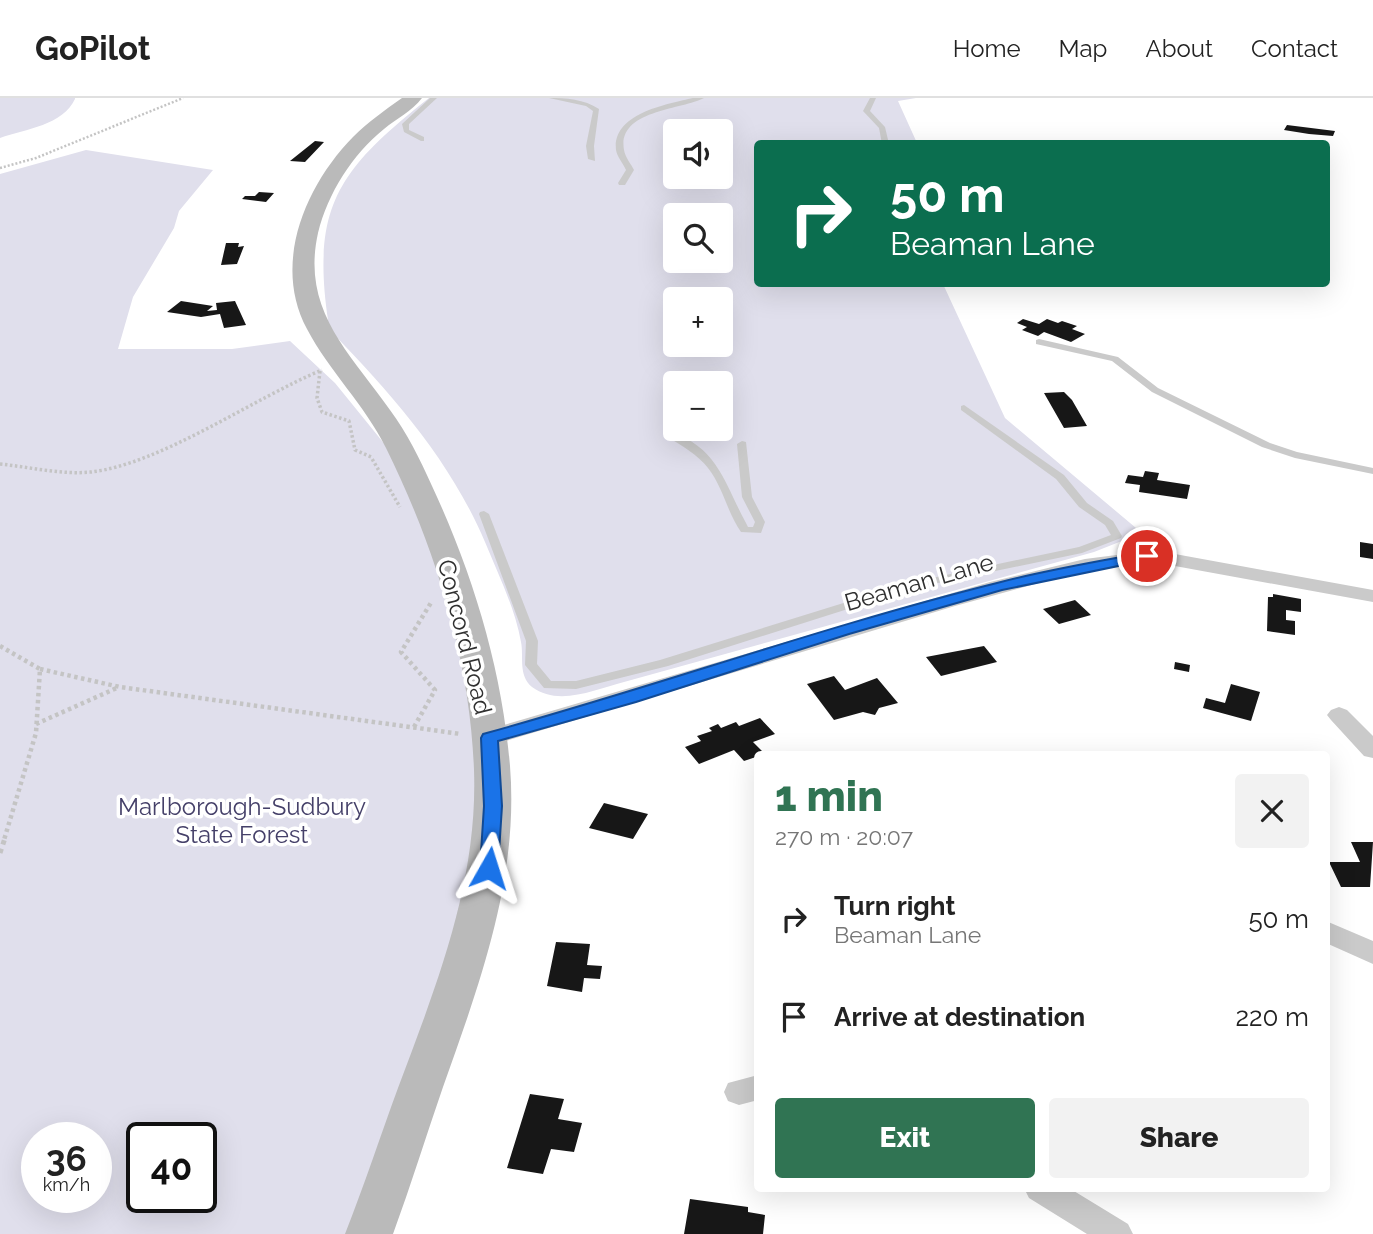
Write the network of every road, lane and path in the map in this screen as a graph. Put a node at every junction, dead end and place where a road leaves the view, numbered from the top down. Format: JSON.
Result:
{"nodes":[{"id":1,"x":183,"y":98,"type":"edge"},
{"id":2,"x":413,"y":98,"type":"edge"},
{"id":3,"x":434,"y":98,"type":"edge"},
{"id":4,"x":552,"y":98,"type":"edge"},
{"id":5,"x":701,"y":98,"type":"edge"},
{"id":6,"x":873,"y":98,"type":"edge"},
{"id":7,"x":421,"y":139,"type":"dead end"},
{"id":8,"x":885,"y":140,"type":"edge"},
{"id":9,"x":592,"y":159,"type":"dead end"},
{"id":10,"x":0,"y":169,"type":"edge"},
{"id":11,"x":622,"y":183,"type":"dead end"},
{"id":12,"x":1039,"y":342,"type":"dead end"},
{"id":13,"x":331,"y":368,"type":"junction"},
{"id":14,"x":964,"y":408,"type":"dead end"},
{"id":15,"x":681,"y":441,"type":"edge"},
{"id":16,"x":742,"y":444,"type":"dead end"},
{"id":17,"x":0,"y":464,"type":"edge"},
{"id":18,"x":1373,"y":471,"type":"edge"},
{"id":19,"x":405,"y":512,"type":"dead end"},
{"id":20,"x":484,"y":514,"type":"dead end"},
{"id":21,"x":431,"y":592,"type":"dead end"},
{"id":22,"x":1373,"y":596,"type":"edge"},
{"id":23,"x":0,"y":646,"type":"edge"},
{"id":24,"x":40,"y":668,"type":"junction"},
{"id":25,"x":120,"y":687,"type":"junction"},
{"id":26,"x":1339,"y":715,"type":"dead end"},
{"id":27,"x":36,"y":724,"type":"junction"},
{"id":28,"x":414,"y":727,"type":"junction"},
{"id":29,"x":489,"y":738,"type":"junction"},
{"id":30,"x":1373,"y":750,"type":"edge"},
{"id":31,"x":0,"y":853,"type":"edge"},
{"id":32,"x":1330,"y":933,"type":"edge"},
{"id":33,"x":1373,"y":953,"type":"edge"},
{"id":34,"x":1047,"y":1192,"type":"edge"},
{"id":35,"x":369,"y":1234,"type":"edge"},
{"id":36,"x":1116,"y":1234,"type":"edge"}],
"edges":[{"from":1,"to":10,"type":"path"},
{"from":2,"to":13,"type":"street","name":"Concord Road"},
{"from":3,"to":7,"type":"lane"},
{"from":4,"to":9,"type":"lane"},
{"from":5,"to":11,"type":"lane"},
{"from":6,"to":8,"type":"lane"},
{"from":12,"to":18,"type":"lane"},
{"from":13,"to":17,"type":"path"},
{"from":13,"to":19,"type":"path"},
{"from":13,"to":29,"type":"street","name":"Concord Road"},
{"from":14,"to":20,"type":"lane"},
{"from":15,"to":16,"type":"lane"},
{"from":21,"to":28,"type":"path"},
{"from":22,"to":29,"type":"street","name":"Beaman Lane"},
{"from":23,"to":24,"type":"path"},
{"from":24,"to":25,"type":"path"},
{"from":24,"to":27,"type":"path"},
{"from":25,"to":27,"type":"path"},
{"from":25,"to":28,"type":"path"},
{"from":26,"to":30,"type":"street"},
{"from":27,"to":31,"type":"path"},
{"from":28,"to":29,"type":"path"},
{"from":29,"to":35,"type":"street","name":"Concord Road"},
{"from":32,"to":33,"type":"street"},
{"from":34,"to":36,"type":"street"}]}
